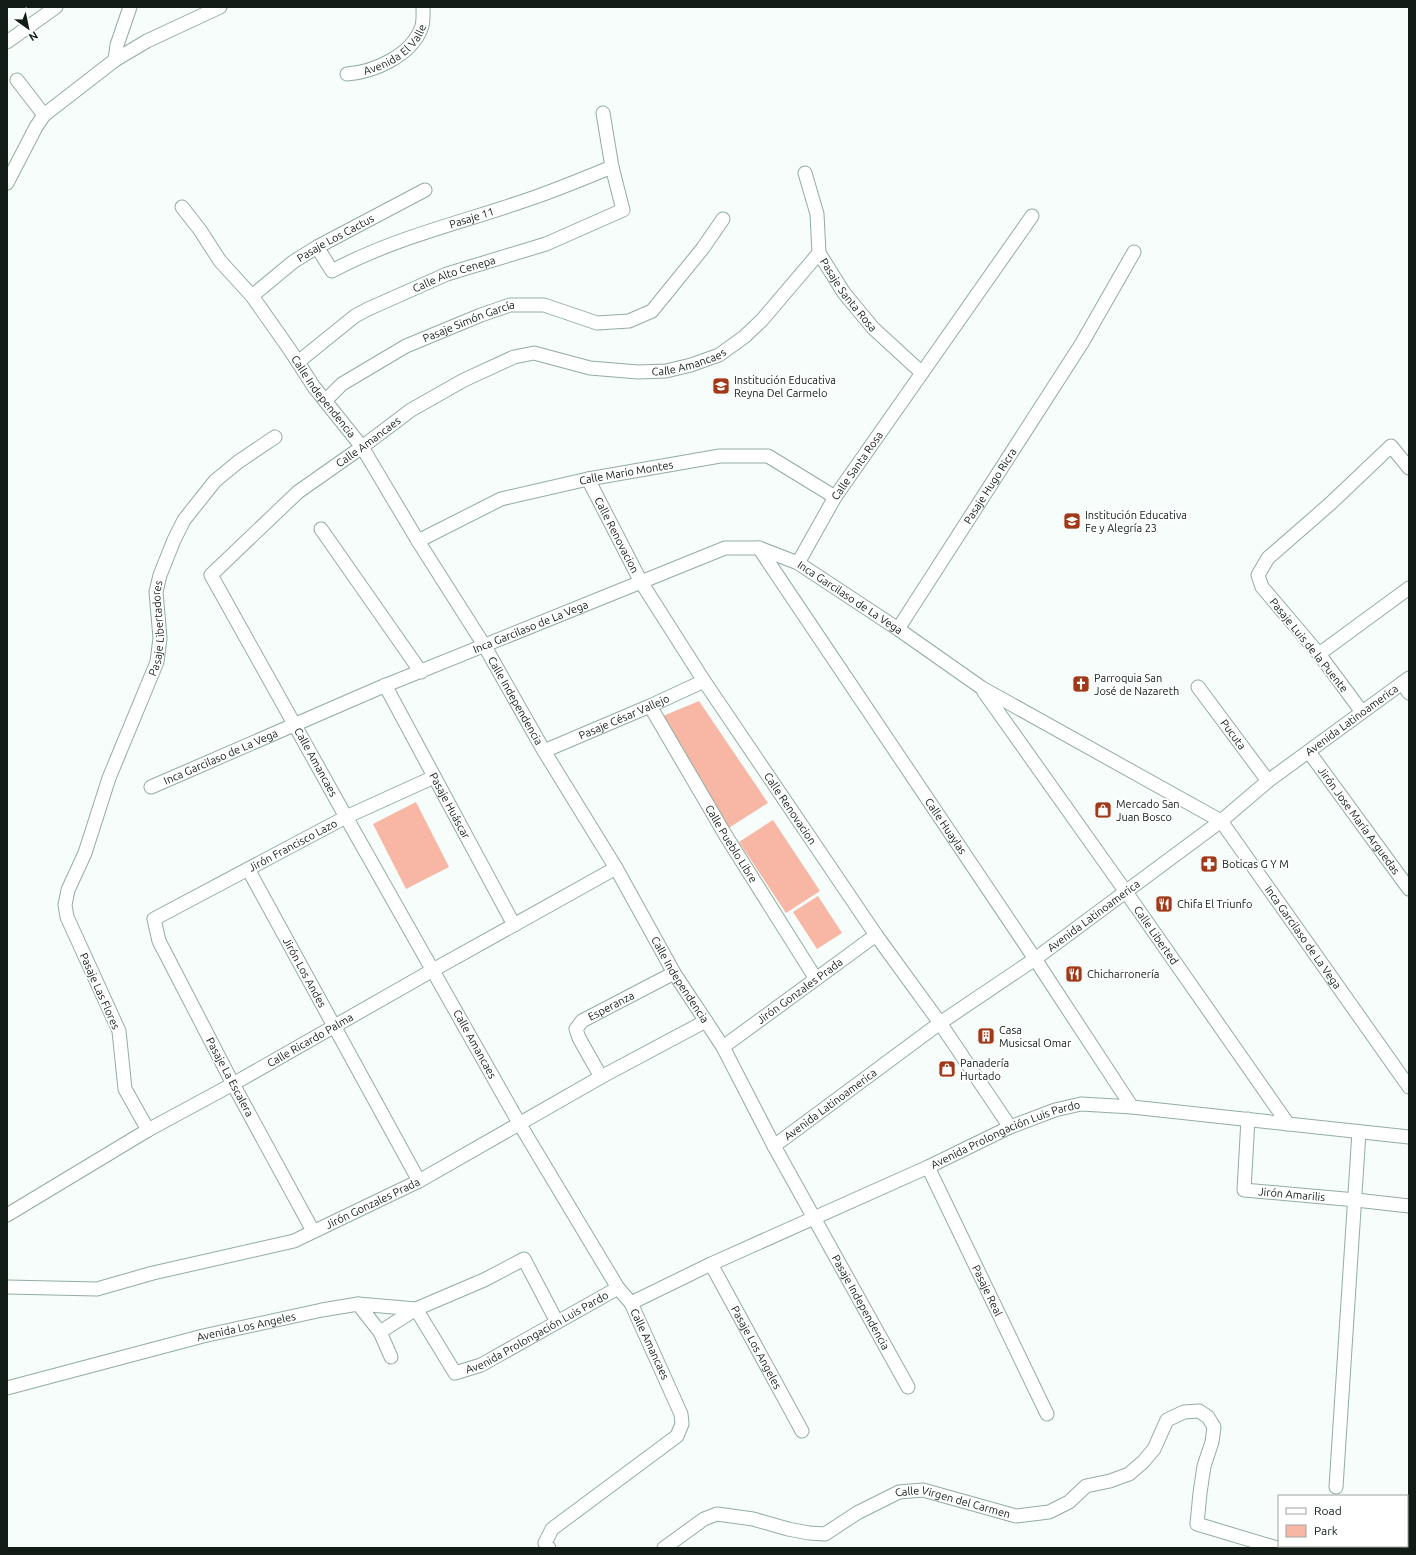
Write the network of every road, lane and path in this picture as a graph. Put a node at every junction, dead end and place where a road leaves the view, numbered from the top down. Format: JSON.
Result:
{"nodes":[{"id":1,"x":56,"y":7,"type":"edge"},
{"id":2,"x":130,"y":7,"type":"edge"},
{"id":3,"x":220,"y":7,"type":"edge"},
{"id":4,"x":423,"y":7,"type":"edge"},
{"id":5,"x":7,"y":42,"type":"edge"},
{"id":6,"x":115,"y":60,"type":"junction"},
{"id":7,"x":347,"y":74,"type":"dead end"},
{"id":8,"x":17,"y":80,"type":"dead end"},
{"id":9,"x":603,"y":113,"type":"dead end"},
{"id":10,"x":44,"y":115,"type":"junction"},
{"id":11,"x":612,"y":167,"type":"junction"},
{"id":12,"x":805,"y":173,"type":"dead end"},
{"id":13,"x":7,"y":183,"type":"edge"},
{"id":14,"x":425,"y":190,"type":"dead end"},
{"id":15,"x":182,"y":207,"type":"dead end"},
{"id":16,"x":1032,"y":216,"type":"dead end"},
{"id":17,"x":723,"y":219,"type":"dead end"},
{"id":18,"x":317,"y":247,"type":"junction"},
{"id":19,"x":1134,"y":252,"type":"dead end"},
{"id":20,"x":819,"y":253,"type":"junction"},
{"id":21,"x":252,"y":296,"type":"junction"},
{"id":22,"x":298,"y":362,"type":"junction"},
{"id":23,"x":922,"y":373,"type":"junction"},
{"id":24,"x":325,"y":401,"type":"junction"},
{"id":25,"x":274,"y":437,"type":"dead end"},
{"id":26,"x":362,"y":447,"type":"junction"},
{"id":27,"x":1409,"y":468,"type":"edge"},
{"id":28,"x":588,"y":479,"type":"junction"},
{"id":29,"x":835,"y":497,"type":"junction"},
{"id":30,"x":321,"y":529,"type":"dead end"},
{"id":31,"x":418,"y":541,"type":"junction"},
{"id":32,"x":759,"y":548,"type":"junction"},
{"id":33,"x":798,"y":563,"type":"junction"},
{"id":34,"x":641,"y":582,"type":"junction"},
{"id":35,"x":1409,"y":588,"type":"edge"},
{"id":36,"x":898,"y":629,"type":"junction"},
{"id":37,"x":484,"y":645,"type":"junction"},
{"id":38,"x":1319,"y":654,"type":"junction"},
{"id":39,"x":421,"y":672,"type":"junction"},
{"id":40,"x":704,"y":681,"type":"junction"},
{"id":41,"x":386,"y":685,"type":"junction"},
{"id":42,"x":1407,"y":685,"type":"edge"},
{"id":43,"x":1198,"y":687,"type":"dead end"},
{"id":44,"x":982,"y":688,"type":"junction"},
{"id":45,"x":650,"y":706,"type":"junction"},
{"id":46,"x":1362,"y":712,"type":"junction"},
{"id":47,"x":294,"y":724,"type":"junction"},
{"id":48,"x":544,"y":751,"type":"junction"},
{"id":49,"x":1308,"y":752,"type":"junction"},
{"id":50,"x":434,"y":777,"type":"junction"},
{"id":51,"x":1268,"y":782,"type":"junction"},
{"id":52,"x":151,"y":787,"type":"dead end"},
{"id":53,"x":346,"y":817,"type":"junction"},
{"id":54,"x":1220,"y":821,"type":"junction"},
{"id":55,"x":85,"y":853,"type":"joint"},
{"id":56,"x":616,"y":868,"type":"junction"},
{"id":57,"x":248,"y":869,"type":"junction"},
{"id":58,"x":1409,"y":889,"type":"edge"},
{"id":59,"x":1126,"y":892,"type":"junction"},
{"id":60,"x":154,"y":919,"type":"joint"},
{"id":61,"x":514,"y":925,"type":"junction"},
{"id":62,"x":876,"y":935,"type":"junction"},
{"id":63,"x":1035,"y":959,"type":"junction"},
{"id":64,"x":433,"y":970,"type":"junction"},
{"id":65,"x":674,"y":973,"type":"junction"},
{"id":66,"x":816,"y":979,"type":"junction"},
{"id":67,"x":706,"y":1021,"type":"junction"},
{"id":68,"x":940,"y":1023,"type":"junction"},
{"id":69,"x":335,"y":1026,"type":"junction"},
{"id":70,"x":722,"y":1047,"type":"junction"},
{"id":71,"x":601,"y":1077,"type":"junction"},
{"id":72,"x":233,"y":1084,"type":"junction"},
{"id":73,"x":1409,"y":1087,"type":"edge"},
{"id":74,"x":1132,"y":1107,"type":"junction"},
{"id":75,"x":1248,"y":1119,"type":"junction"},
{"id":76,"x":519,"y":1123,"type":"junction"},
{"id":77,"x":1288,"y":1124,"type":"junction"},
{"id":78,"x":1010,"y":1127,"type":"junction"},
{"id":79,"x":148,"y":1130,"type":"junction"},
{"id":80,"x":1360,"y":1132,"type":"junction"},
{"id":81,"x":1409,"y":1137,"type":"edge"},
{"id":82,"x":774,"y":1146,"type":"junction"},
{"id":83,"x":928,"y":1168,"type":"junction"},
{"id":84,"x":419,"y":1180,"type":"junction"},
{"id":85,"x":1356,"y":1200,"type":"junction"},
{"id":86,"x":1409,"y":1206,"type":"edge"},
{"id":87,"x":7,"y":1215,"type":"edge"},
{"id":88,"x":813,"y":1217,"type":"junction"},
{"id":89,"x":313,"y":1232,"type":"junction"},
{"id":90,"x":711,"y":1264,"type":"junction"},
{"id":91,"x":7,"y":1287,"type":"edge"},
{"id":92,"x":618,"y":1288,"type":"junction"},
{"id":93,"x":631,"y":1303,"type":"junction"},
{"id":94,"x":358,"y":1304,"type":"junction"},
{"id":95,"x":416,"y":1309,"type":"junction"},
{"id":96,"x":557,"y":1322,"type":"junction"},
{"id":97,"x":380,"y":1332,"type":"junction"},
{"id":98,"x":391,"y":1357,"type":"dead end"},
{"id":99,"x":908,"y":1387,"type":"dead end"},
{"id":100,"x":7,"y":1388,"type":"edge"},
{"id":101,"x":1047,"y":1414,"type":"dead end"},
{"id":102,"x":802,"y":1431,"type":"dead end"},
{"id":103,"x":1336,"y":1487,"type":"dead end"},
{"id":104,"x":547,"y":1545,"type":"edge"},
{"id":105,"x":664,"y":1548,"type":"edge"},
{"id":106,"x":1277,"y":1548,"type":"edge"}],
"edges":[{"from":1,"to":5,"type":"street"},
{"from":2,"to":6,"type":"street"},
{"from":3,"to":6,"type":"street"},
{"from":4,"to":7,"type":"street","name":"Avenida El Valle"},
{"from":6,"to":10,"type":"street"},
{"from":8,"to":10,"type":"street"},
{"from":9,"to":11,"type":"street"},
{"from":10,"to":13,"type":"street"},
{"from":11,"to":18,"type":"street","name":"Pasaje 11"},
{"from":11,"to":22,"type":"street","name":"Calle Alto Cenepa"},
{"from":12,"to":20,"type":"street","name":"Pasaje Santa Rosa"},
{"from":14,"to":18,"type":"street","name":"Pasaje Los Cactus"},
{"from":15,"to":21,"type":"street","name":"Calle Independencia"},
{"from":16,"to":23,"type":"street","name":"Calle Santa Rosa"},
{"from":17,"to":24,"type":"street","name":"Pasaje Simón García"},
{"from":18,"to":21,"type":"street","name":"Pasaje Los Cactus"},
{"from":19,"to":36,"type":"street","name":"Pasaje Hugo Ricra"},
{"from":20,"to":23,"type":"street","name":"Pasaje Santa Rosa"},
{"from":20,"to":26,"type":"street","name":"Calle Amancaes"},
{"from":21,"to":22,"type":"street","name":"Calle Independencia"},
{"from":22,"to":24,"type":"street","name":"Calle Independencia"},
{"from":23,"to":29,"type":"street","name":"Calle Santa Rosa"},
{"from":24,"to":26,"type":"street","name":"Calle Independencia"},
{"from":25,"to":55,"type":"street","name":"Pasaje Libertadores"},
{"from":26,"to":31,"type":"street","name":"Calle Independencia"},
{"from":26,"to":47,"type":"street","name":"Calle Amancaes"},
{"from":27,"to":38,"type":"street","name":"Pasaje Luis de la Puente"},
{"from":28,"to":29,"type":"street","name":"Calle Mario Montes"},
{"from":28,"to":31,"type":"street","name":"Calle Mario Montes"},
{"from":28,"to":34,"type":"street","name":"Calle Renovacion"},
{"from":29,"to":33,"type":"street","name":"Calle Santa Rosa"},
{"from":30,"to":39,"type":"street"},
{"from":31,"to":37,"type":"street","name":"Calle Independencia"},
{"from":32,"to":33,"type":"street","name":"Inca Garcilaso de La Vega"},
{"from":32,"to":34,"type":"street","name":"Inca Garcilaso de La Vega"},
{"from":32,"to":63,"type":"street","name":"Calle Huaylas"},
{"from":33,"to":36,"type":"street","name":"Inca Garcilaso de La Vega"},
{"from":34,"to":37,"type":"street","name":"Inca Garcilaso de La Vega"},
{"from":34,"to":40,"type":"street","name":"Calle Renovacion"},
{"from":35,"to":38,"type":"street"},
{"from":36,"to":44,"type":"street","name":"Inca Garcilaso de La Vega"},
{"from":37,"to":39,"type":"street","name":"Inca Garcilaso de La Vega"},
{"from":37,"to":48,"type":"street","name":"Calle Independencia"},
{"from":38,"to":46,"type":"street","name":"Pasaje Luis de la Puente"},
{"from":39,"to":41,"type":"street","name":"Inca Garcilaso de La Vega"},
{"from":40,"to":45,"type":"street","name":"Pasaje César Vallejo"},
{"from":40,"to":62,"type":"street","name":"Calle Renovacion"},
{"from":41,"to":47,"type":"street","name":"Inca Garcilaso de La Vega"},
{"from":41,"to":50,"type":"street","name":"Pasaje Huáscar"},
{"from":42,"to":46,"type":"street","name":"Avenida Latinoamerica"},
{"from":43,"to":51,"type":"street","name":"Pucuta"},
{"from":44,"to":54,"type":"street","name":"Inca Garcilaso de La Vega"},
{"from":44,"to":59,"type":"street","name":"Calle Liberted"},
{"from":45,"to":48,"type":"street","name":"Pasaje César Vallejo"},
{"from":45,"to":66,"type":"street","name":"Calle Pueblo Libre"},
{"from":46,"to":49,"type":"street","name":"Avenida Latinoamerica"},
{"from":47,"to":52,"type":"street","name":"Inca Garcilaso de La Vega"},
{"from":47,"to":53,"type":"street","name":"Calle Amancaes"},
{"from":48,"to":56,"type":"street","name":"Calle Independencia"},
{"from":49,"to":51,"type":"street","name":"Avenida Latinoamerica"},
{"from":49,"to":58,"type":"street","name":"Jirón Jose María Arguedas"},
{"from":50,"to":53,"type":"street","name":"Jirón Francisco Lazo"},
{"from":50,"to":61,"type":"street","name":"Pasaje Huáscar"},
{"from":51,"to":54,"type":"street","name":"Avenida Latinoamerica"},
{"from":53,"to":57,"type":"street","name":"Jirón Francisco Lazo"},
{"from":53,"to":64,"type":"street","name":"Calle Amancaes"},
{"from":54,"to":59,"type":"street","name":"Avenida Latinoamerica"},
{"from":54,"to":73,"type":"street","name":"Inca Garcilaso de La Vega"},
{"from":55,"to":79,"type":"street","name":"Pasaje Las Flores"},
{"from":56,"to":61,"type":"street","name":"Calle Ricardo Palma"},
{"from":56,"to":65,"type":"street","name":"Calle Independencia"},
{"from":57,"to":60,"type":"street","name":"Jirón Francisco Lazo"},
{"from":57,"to":69,"type":"street","name":"Jirón Los Andes"},
{"from":59,"to":63,"type":"street","name":"Avenida Latinoamerica"},
{"from":59,"to":77,"type":"street","name":"Calle Liberted"},
{"from":60,"to":72,"type":"street","name":"Pasaje La Escalera"},
{"from":61,"to":64,"type":"street","name":"Calle Ricardo Palma"},
{"from":62,"to":66,"type":"street","name":"Jirón Gonzales Prada"},
{"from":62,"to":68,"type":"street","name":"Calle Renovacion"},
{"from":63,"to":68,"type":"street","name":"Avenida Latinoamerica"},
{"from":63,"to":74,"type":"street","name":"Calle Huaylas"},
{"from":64,"to":69,"type":"street","name":"Calle Ricardo Palma"},
{"from":64,"to":76,"type":"street","name":"Calle Amancaes"},
{"from":65,"to":67,"type":"street","name":"Calle Independencia"},
{"from":65,"to":71,"type":"street","name":"Esperanza"},
{"from":66,"to":70,"type":"street","name":"Jirón Gonzales Prada"},
{"from":67,"to":70,"type":"street","name":"Calle Independencia"},
{"from":67,"to":71,"type":"street","name":"Jirón Gonzales Prada"},
{"from":68,"to":78,"type":"street","name":"Calle Renovacion"},
{"from":68,"to":82,"type":"street","name":"Avenida Latinoamerica"},
{"from":69,"to":72,"type":"street","name":"Calle Ricardo Palma"},
{"from":69,"to":84,"type":"street","name":"Jirón Los Andes"},
{"from":70,"to":82,"type":"street","name":"Calle Independencia"},
{"from":71,"to":76,"type":"street","name":"Jirón Gonzales Prada"},
{"from":72,"to":79,"type":"street","name":"Calle Ricardo Palma"},
{"from":72,"to":89,"type":"street","name":"Pasaje La Escalera"},
{"from":74,"to":75,"type":"street","name":"Avenida Prolongación Luis Pardo"},
{"from":74,"to":78,"type":"street","name":"Avenida Prolongación Luis Pardo"},
{"from":75,"to":77,"type":"street","name":"Avenida Prolongación Luis Pardo"},
{"from":75,"to":85,"type":"street","name":"Jirón Amarilis"},
{"from":76,"to":84,"type":"street","name":"Jirón Gonzales Prada"},
{"from":76,"to":92,"type":"street","name":"Calle Amancaes"},
{"from":77,"to":80,"type":"street","name":"Avenida Prolongación Luis Pardo"},
{"from":78,"to":83,"type":"street","name":"Avenida Prolongación Luis Pardo"},
{"from":79,"to":87,"type":"street","name":"Calle Ricardo Palma"},
{"from":80,"to":81,"type":"street","name":"Avenida Prolongación Luis Pardo"},
{"from":80,"to":85,"type":"street"},
{"from":82,"to":88,"type":"street","name":"Calle Independencia"},
{"from":83,"to":88,"type":"street","name":"Avenida Prolongación Luis Pardo"},
{"from":83,"to":101,"type":"street","name":"Pasaje Real"},
{"from":84,"to":89,"type":"street","name":"Jirón Gonzales Prada"},
{"from":85,"to":86,"type":"street","name":"Jirón Amarilis"},
{"from":85,"to":103,"type":"street"},
{"from":88,"to":90,"type":"street","name":"Avenida Prolongación Luis Pardo"},
{"from":88,"to":99,"type":"street","name":"Pasaje Independencia"},
{"from":89,"to":91,"type":"street","name":"Jirón Gonzales Prada"},
{"from":90,"to":93,"type":"street","name":"Avenida Prolongación Luis Pardo"},
{"from":90,"to":102,"type":"street","name":"Pasaje Los Angeles"},
{"from":92,"to":93,"type":"street","name":"Calle Amancaes"},
{"from":92,"to":96,"type":"street","name":"Avenida Prolongación Luis Pardo"},
{"from":93,"to":104,"type":"street","name":"Calle Amancaes"},
{"from":94,"to":95,"type":"street","name":"Avenida Los Angeles"},
{"from":94,"to":97,"type":"street"},
{"from":94,"to":100,"type":"street","name":"Avenida Los Angeles"},
{"from":95,"to":96,"type":"street","name":"Avenida Prolongación Luis Pardo"},
{"from":95,"to":96,"type":"street"},
{"from":95,"to":97,"type":"street"},
{"from":97,"to":98,"type":"street"},
{"from":105,"to":106,"type":"street","name":"Calle Virgen del Carmen"}]}
